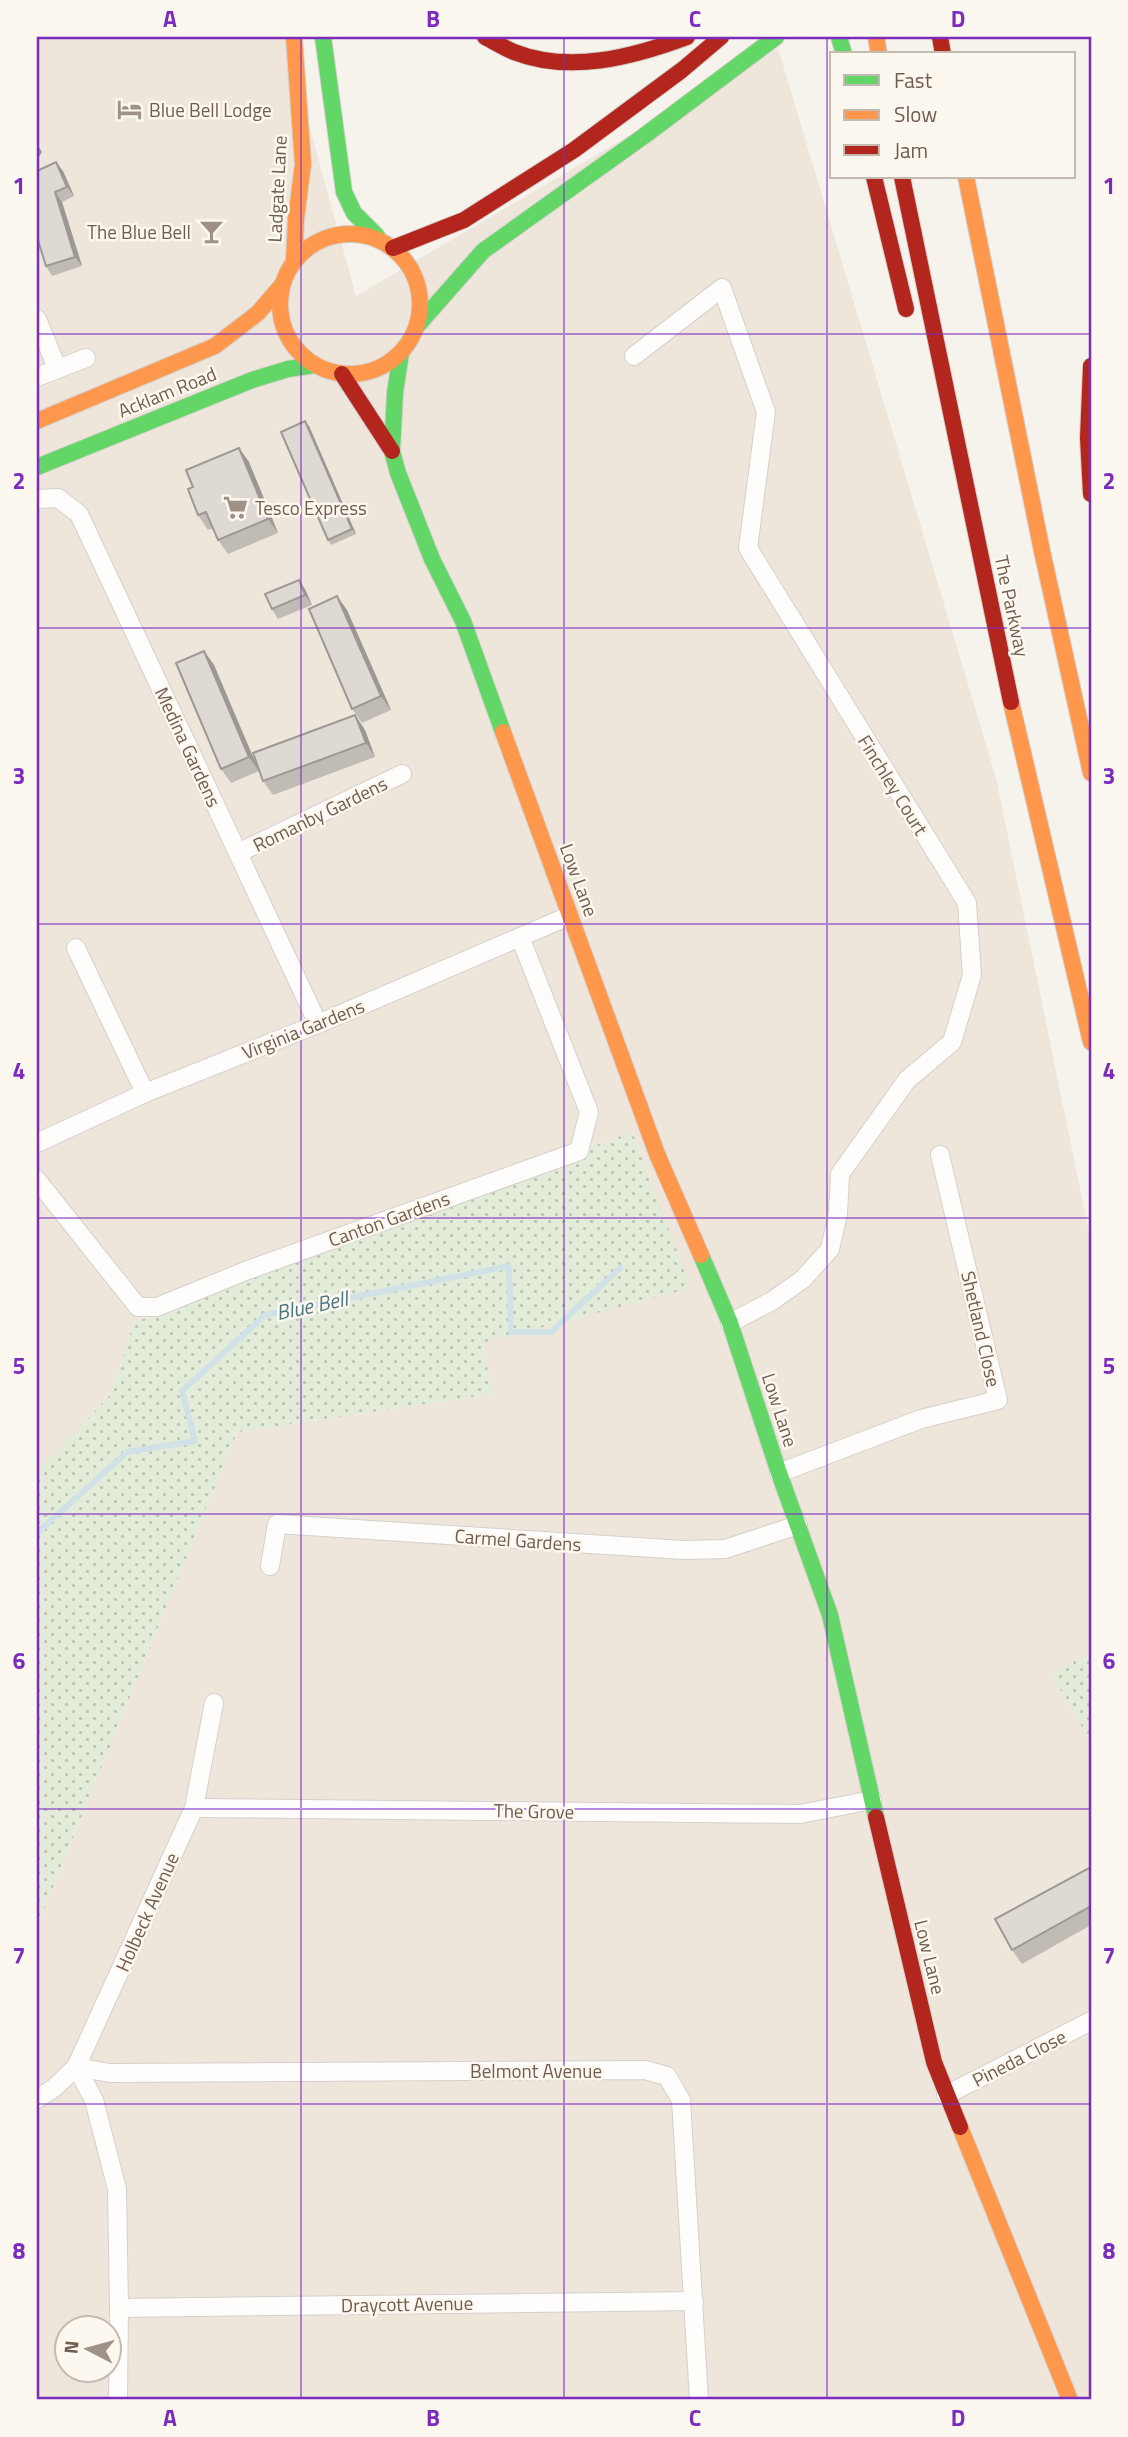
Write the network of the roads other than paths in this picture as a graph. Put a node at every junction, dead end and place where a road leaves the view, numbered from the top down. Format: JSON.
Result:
{"nodes":[{"id":1,"x":295,"y":37,"type":"edge"},
{"id":2,"x":323,"y":37,"type":"edge"},
{"id":3,"x":485,"y":37,"type":"edge"},
{"id":4,"x":687,"y":37,"type":"edge"},
{"id":5,"x":721,"y":37,"type":"edge"},
{"id":6,"x":770,"y":41,"type":"edge"},
{"id":7,"x":874,"y":178,"type":"edge"},
{"id":8,"x":902,"y":178,"type":"edge"},
{"id":9,"x":966,"y":178,"type":"edge"},
{"id":10,"x":377,"y":236,"type":"junction"},
{"id":11,"x":393,"y":248,"type":"junction"},
{"id":12,"x":295,"y":260,"type":"junction"},
{"id":13,"x":282,"y":285,"type":"junction"},
{"id":14,"x":37,"y":319,"type":"edge"},
{"id":15,"x":909,"y":319,"type":"dead end"},
{"id":16,"x":418,"y":325,"type":"junction"},
{"id":17,"x":401,"y":353,"type":"junction"},
{"id":18,"x":634,"y":356,"type":"dead end"},
{"id":19,"x":86,"y":358,"type":"dead end"},
{"id":20,"x":315,"y":365,"type":"junction"},
{"id":21,"x":1091,"y":366,"type":"edge"},
{"id":22,"x":57,"y":368,"type":"junction"},
{"id":23,"x":342,"y":374,"type":"junction"},
{"id":24,"x":37,"y":377,"type":"edge"},
{"id":25,"x":37,"y":421,"type":"edge"},
{"id":26,"x":937,"y":424,"type":"dead end"},
{"id":27,"x":392,"y":451,"type":"junction"},
{"id":28,"x":37,"y":467,"type":"edge"},
{"id":29,"x":1091,"y":494,"type":"edge"},
{"id":30,"x":37,"y":499,"type":"edge"},
{"id":31,"x":997,"y":636,"type":"junction"},
{"id":32,"x":1091,"y":773,"type":"edge"},
{"id":33,"x":402,"y":774,"type":"dead end"},
{"id":34,"x":238,"y":853,"type":"junction"},
{"id":35,"x":569,"y":916,"type":"junction"},
{"id":36,"x":520,"y":937,"type":"junction"},
{"id":37,"x":76,"y":948,"type":"dead end"},
{"id":38,"x":318,"y":1024,"type":"junction"},
{"id":39,"x":1091,"y":1042,"type":"edge"},
{"id":40,"x":145,"y":1093,"type":"junction"},
{"id":41,"x":37,"y":1143,"type":"edge"},
{"id":42,"x":940,"y":1155,"type":"dead end"},
{"id":43,"x":37,"y":1180,"type":"edge"},
{"id":44,"x":730,"y":1323,"type":"junction"},
{"id":45,"x":779,"y":1473,"type":"junction"},
{"id":46,"x":798,"y":1525,"type":"junction"},
{"id":47,"x":270,"y":1566,"type":"dead end"},
{"id":48,"x":214,"y":1703,"type":"dead end"},
{"id":49,"x":872,"y":1800,"type":"junction"},
{"id":50,"x":194,"y":1808,"type":"junction"},
{"id":51,"x":1091,"y":2021,"type":"edge"},
{"id":52,"x":76,"y":2067,"type":"junction"},
{"id":53,"x":946,"y":2095,"type":"junction"},
{"id":54,"x":37,"y":2099,"type":"edge"},
{"id":55,"x":694,"y":2301,"type":"junction"},
{"id":56,"x":119,"y":2308,"type":"junction"},
{"id":57,"x":118,"y":2400,"type":"edge"},
{"id":58,"x":699,"y":2400,"type":"edge"},
{"id":59,"x":1070,"y":2400,"type":"edge"}],
"edges":[{"from":1,"to":12,"type":"main road","name":"Ladgate Lane"},
{"from":2,"to":10,"type":"main road"},
{"from":3,"to":4,"type":"main road"},
{"from":5,"to":11,"type":"main road"},
{"from":6,"to":16,"type":"main road"},
{"from":7,"to":15,"type":"main road"},
{"from":8,"to":31,"type":"main road","name":"The Parkway"},
{"from":9,"to":32,"type":"main road"},
{"from":10,"to":11,"type":"main road"},
{"from":10,"to":12,"type":"main road"},
{"from":11,"to":16,"type":"main road"},
{"from":12,"to":13,"type":"main road"},
{"from":13,"to":20,"type":"main road"},
{"from":13,"to":25,"type":"main road","name":"Acklam Road"},
{"from":14,"to":22,"type":"street"},
{"from":16,"to":17,"type":"main road"},
{"from":17,"to":23,"type":"main road"},
{"from":17,"to":27,"type":"main road","name":"Low Lane"},
{"from":18,"to":44,"type":"street","name":"Finchley Court"},
{"from":19,"to":22,"type":"street"},
{"from":20,"to":23,"type":"main road"},
{"from":20,"to":28,"type":"main road","name":"Acklam Road"},
{"from":21,"to":29,"type":"main road"},
{"from":22,"to":24,"type":"street"},
{"from":23,"to":27,"type":"main road","name":"Low Lane"},
{"from":26,"to":31,"type":"main road"},
{"from":27,"to":35,"type":"main road","name":"Low Lane"},
{"from":30,"to":34,"type":"street","name":"Medina Gardens"},
{"from":31,"to":39,"type":"main road","name":"The Parkway"},
{"from":33,"to":34,"type":"street","name":"Romanby Gardens"},
{"from":34,"to":38,"type":"street","name":"Medina Gardens"},
{"from":35,"to":36,"type":"street","name":"Virginia Gardens"},
{"from":35,"to":44,"type":"main road","name":"Low Lane"},
{"from":36,"to":38,"type":"street","name":"Virginia Gardens"},
{"from":36,"to":43,"type":"street","name":"Canton Gardens"},
{"from":37,"to":40,"type":"street"},
{"from":38,"to":40,"type":"street","name":"Virginia Gardens"},
{"from":40,"to":41,"type":"street","name":"Virginia Gardens"},
{"from":42,"to":45,"type":"street","name":"Shetland Close"},
{"from":44,"to":45,"type":"main road","name":"Low Lane"},
{"from":45,"to":46,"type":"main road","name":"Low Lane"},
{"from":46,"to":47,"type":"street","name":"Carmel Gardens"},
{"from":46,"to":49,"type":"main road","name":"Low Lane"},
{"from":48,"to":50,"type":"street","name":"Holbeck Avenue"},
{"from":49,"to":50,"type":"street","name":"The Grove"},
{"from":49,"to":53,"type":"main road","name":"Low Lane"},
{"from":50,"to":52,"type":"street","name":"Holbeck Avenue"},
{"from":51,"to":53,"type":"street","name":"Pineda Close"},
{"from":52,"to":54,"type":"street","name":"Holbeck Avenue"},
{"from":52,"to":55,"type":"street","name":"Belmont Avenue"},
{"from":52,"to":56,"type":"street"},
{"from":53,"to":59,"type":"main road","name":"Low Lane"},
{"from":55,"to":56,"type":"street","name":"Draycott Avenue"},
{"from":55,"to":58,"type":"street","name":"Belmont Avenue"},
{"from":56,"to":57,"type":"street"}]}
